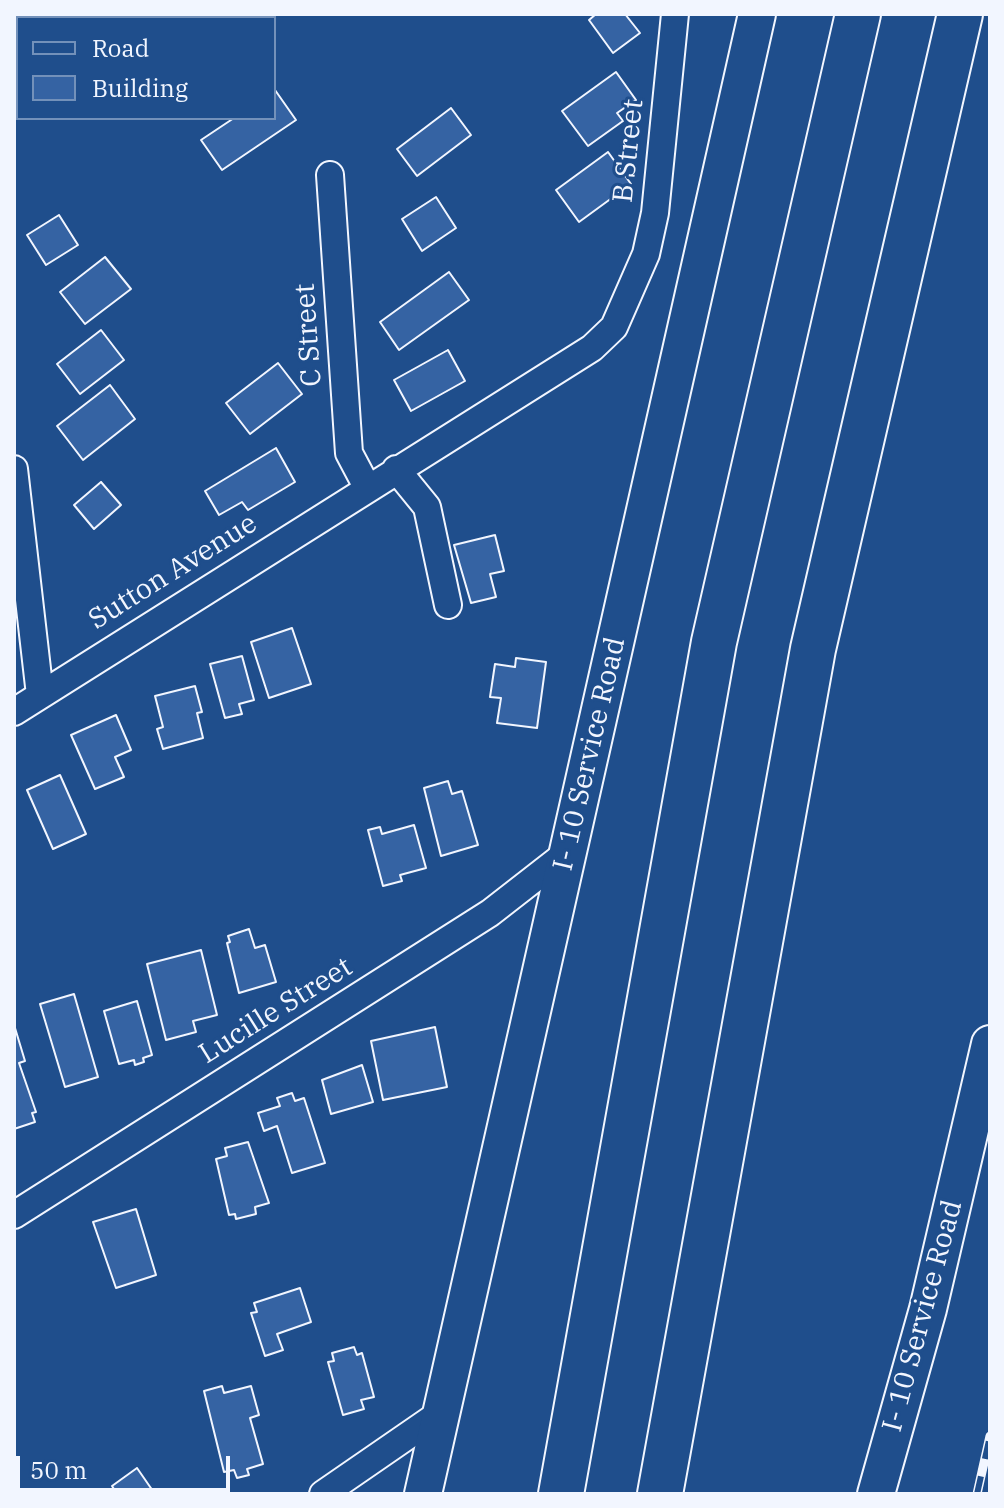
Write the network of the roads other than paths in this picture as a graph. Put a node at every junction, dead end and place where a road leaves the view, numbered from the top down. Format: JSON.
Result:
{"nodes":[{"id":1,"x":675,"y":14,"type":"edge"},
{"id":2,"x":757,"y":14,"type":"edge"},
{"id":3,"x":858,"y":14,"type":"edge"},
{"id":4,"x":960,"y":14,"type":"edge"},
{"id":5,"x":330,"y":175,"type":"dead end"},
{"id":6,"x":14,"y":469,"type":"edge"},
{"id":7,"x":396,"y":469,"type":"junction"},
{"id":8,"x":367,"y":487,"type":"junction"},
{"id":9,"x":448,"y":605,"type":"dead end"},
{"id":10,"x":40,"y":695,"type":"junction"},
{"id":11,"x":14,"y":712,"type":"edge"},
{"id":12,"x":567,"y":853,"type":"junction"},
{"id":13,"x":990,"y":1044,"type":"edge"},
{"id":14,"x":14,"y":1215,"type":"edge"},
{"id":15,"x":442,"y":1412,"type":"junction"},
{"id":16,"x":323,"y":1494,"type":"edge"},
{"id":17,"x":423,"y":1494,"type":"edge"},
{"id":18,"x":561,"y":1494,"type":"edge"},
{"id":19,"x":660,"y":1494,"type":"edge"},
{"id":20,"x":876,"y":1494,"type":"edge"}],
"edges":[{"from":1,"to":7,"type":"street","name":"B Street"},
{"from":2,"to":12,"type":"main road","name":"I- 10 Service Road"},
{"from":3,"to":18,"type":"highway"},
{"from":4,"to":19,"type":"highway"},
{"from":5,"to":8,"type":"street","name":"C Street"},
{"from":6,"to":10,"type":"street"},
{"from":7,"to":8,"type":"street","name":"Sutton Avenue"},
{"from":7,"to":9,"type":"street"},
{"from":8,"to":10,"type":"street","name":"Sutton Avenue"},
{"from":10,"to":11,"type":"street","name":"Sutton Avenue"},
{"from":12,"to":14,"type":"street","name":"Lucille Street"},
{"from":12,"to":15,"type":"main road","name":"I- 10 Service Road"},
{"from":13,"to":20,"type":"main road","name":"I- 10 Service Road"},
{"from":15,"to":16,"type":"street"},
{"from":15,"to":17,"type":"main road","name":"I- 10 Service Road"}]}
